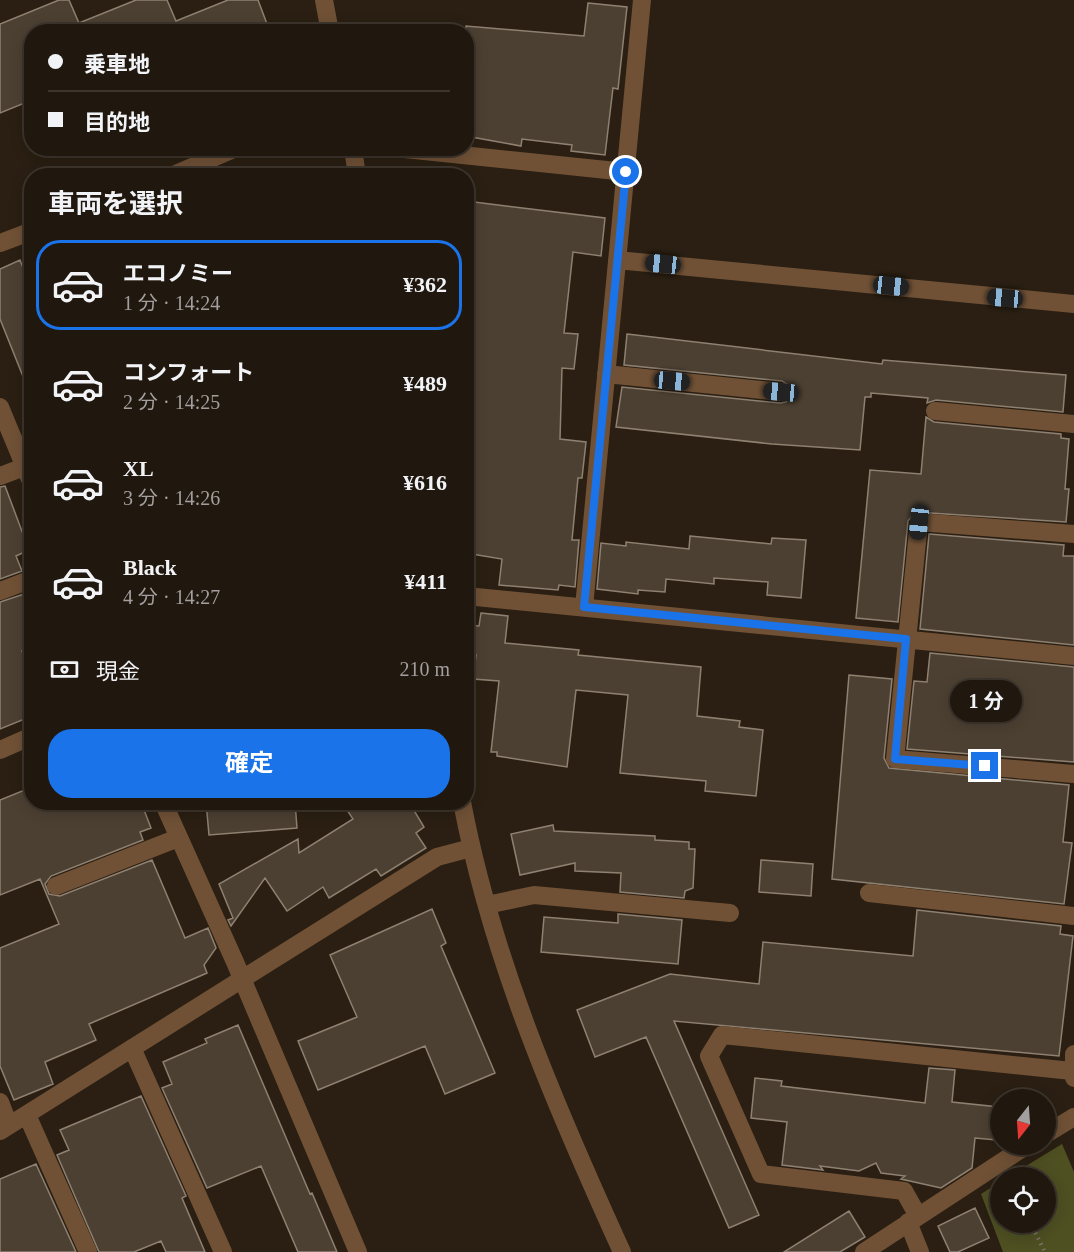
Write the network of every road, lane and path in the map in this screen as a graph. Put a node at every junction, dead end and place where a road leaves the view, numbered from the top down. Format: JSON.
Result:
{"nodes":[{"id":1,"x":324,"y":0,"type":"edge"},
{"id":2,"x":642,"y":0,"type":"edge"},
{"id":3,"x":328,"y":24,"type":"edge"},
{"id":4,"x":217,"y":156,"type":"edge"},
{"id":5,"x":472,"y":156,"type":"edge"},
{"id":6,"x":190,"y":168,"type":"edge"},
{"id":7,"x":626,"y":172,"type":"junction"},
{"id":8,"x":24,"y":234,"type":"edge"},
{"id":9,"x":0,"y":243,"type":"edge"},
{"id":10,"x":618,"y":260,"type":"junction"},
{"id":11,"x":1074,"y":304,"type":"edge"},
{"id":12,"x":606,"y":374,"type":"junction"},
{"id":13,"x":781,"y":392,"type":"dead end"},
{"id":14,"x":0,"y":407,"type":"edge"},
{"id":15,"x":935,"y":411,"type":"dead end"},
{"id":16,"x":1074,"y":424,"type":"edge"},
{"id":17,"x":24,"y":467,"type":"joint"},
{"id":18,"x":0,"y":476,"type":"edge"},
{"id":19,"x":1074,"y":534,"type":"edge"},
{"id":20,"x":24,"y":582,"type":"edge"},
{"id":21,"x":0,"y":591,"type":"edge"},
{"id":22,"x":474,"y":597,"type":"edge"},
{"id":23,"x":584,"y":607,"type":"junction"},
{"id":24,"x":906,"y":639,"type":"junction"},
{"id":25,"x":1074,"y":656,"type":"edge"},
{"id":26,"x":24,"y":740,"type":"edge"},
{"id":27,"x":0,"y":750,"type":"edge"},
{"id":28,"x":1074,"y":774,"type":"edge"},
{"id":29,"x":167,"y":810,"type":"edge"},
{"id":30,"x":464,"y":810,"type":"edge"},
{"id":31,"x":178,"y":838,"type":"junction"},
{"id":32,"x":471,"y":848,"type":"junction"},
{"id":33,"x":56,"y":886,"type":"dead end"},
{"id":34,"x":868,"y":893,"type":"dead end"},
{"id":35,"x":487,"y":905,"type":"junction"},
{"id":36,"x":730,"y":913,"type":"dead end"},
{"id":37,"x":1074,"y":916,"type":"edge"},
{"id":38,"x":242,"y":981,"type":"junction"},
{"id":39,"x":132,"y":1048,"type":"junction"},
{"id":40,"x":1073,"y":1068,"type":"edge"},
{"id":41,"x":0,"y":1102,"type":"edge"},
{"id":42,"x":27,"y":1115,"type":"junction"},
{"id":43,"x":1074,"y":1117,"type":"edge"},
{"id":44,"x":5,"y":1128,"type":"edge"},
{"id":45,"x":1056,"y":1128,"type":"edge"},
{"id":46,"x":1012,"y":1155,"type":"edge"},
{"id":47,"x":913,"y":1219,"type":"junction"},
{"id":48,"x":1036,"y":1233,"type":"edge"},
{"id":49,"x":88,"y":1252,"type":"edge"},
{"id":50,"x":223,"y":1252,"type":"edge"},
{"id":51,"x":358,"y":1252,"type":"edge"},
{"id":52,"x":622,"y":1252,"type":"edge"},
{"id":53,"x":864,"y":1252,"type":"edge"},
{"id":54,"x":920,"y":1252,"type":"edge"},
{"id":55,"x":1046,"y":1252,"type":"edge"}],
"edges":[{"from":1,"to":3,"type":"street"},
{"from":2,"to":7,"type":"street"},
{"from":4,"to":6,"type":"street"},
{"from":5,"to":7,"type":"street"},
{"from":7,"to":10,"type":"street"},
{"from":8,"to":9,"type":"street"},
{"from":10,"to":11,"type":"street"},
{"from":10,"to":12,"type":"street"},
{"from":12,"to":13,"type":"street"},
{"from":12,"to":23,"type":"street"},
{"from":14,"to":17,"type":"street"},
{"from":15,"to":16,"type":"street"},
{"from":17,"to":18,"type":"street"},
{"from":19,"to":24,"type":"street"},
{"from":20,"to":21,"type":"street"},
{"from":22,"to":23,"type":"street"},
{"from":23,"to":24,"type":"street"},
{"from":24,"to":25,"type":"street"},
{"from":24,"to":28,"type":"street"},
{"from":26,"to":27,"type":"street"},
{"from":29,"to":31,"type":"street"},
{"from":30,"to":32,"type":"street"},
{"from":31,"to":33,"type":"street"},
{"from":31,"to":38,"type":"street"},
{"from":32,"to":35,"type":"street"},
{"from":32,"to":38,"type":"street"},
{"from":34,"to":37,"type":"street"},
{"from":35,"to":36,"type":"street"},
{"from":35,"to":52,"type":"street"},
{"from":38,"to":39,"type":"street"},
{"from":38,"to":51,"type":"street"},
{"from":39,"to":42,"type":"street"},
{"from":39,"to":50,"type":"street"},
{"from":40,"to":47,"type":"street"},
{"from":41,"to":44,"type":"street"},
{"from":42,"to":44,"type":"street"},
{"from":42,"to":49,"type":"street"},
{"from":43,"to":45,"type":"street"},
{"from":46,"to":47,"type":"street"},
{"from":47,"to":53,"type":"street"},
{"from":47,"to":54,"type":"street"},
{"from":48,"to":55,"type":"path"}]}
